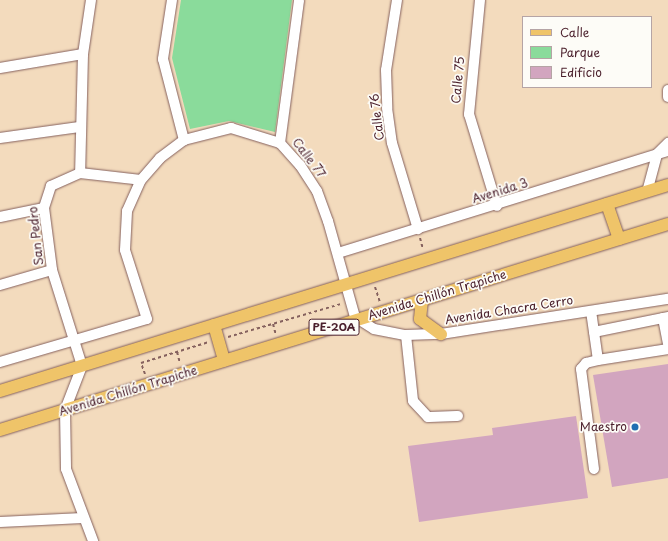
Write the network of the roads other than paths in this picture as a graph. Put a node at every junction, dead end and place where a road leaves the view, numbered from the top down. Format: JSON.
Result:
{"nodes":[{"id":1,"x":91,"y":0,"type":"edge"},
{"id":2,"x":172,"y":0,"type":"edge"},
{"id":3,"x":299,"y":0,"type":"edge"},
{"id":4,"x":397,"y":0,"type":"edge"},
{"id":5,"x":480,"y":0,"type":"edge"},
{"id":6,"x":83,"y":54,"type":"junction"},
{"id":7,"x":0,"y":68,"type":"edge"},
{"id":8,"x":668,"y":90,"type":"edge"},
{"id":9,"x":668,"y":97,"type":"edge"},
{"id":10,"x":79,"y":128,"type":"junction"},
{"id":11,"x":0,"y":138,"type":"edge"},
{"id":12,"x":184,"y":140,"type":"junction"},
{"id":13,"x":280,"y":143,"type":"junction"},
{"id":14,"x":668,"y":143,"type":"edge"},
{"id":15,"x":668,"y":151,"type":"edge"},
{"id":16,"x":657,"y":154,"type":"junction"},
{"id":17,"x":80,"y":173,"type":"junction"},
{"id":18,"x":141,"y":180,"type":"junction"},
{"id":19,"x":668,"y":185,"type":"edge"},
{"id":20,"x":647,"y":192,"type":"junction"},
{"id":21,"x":607,"y":204,"type":"junction"},
{"id":22,"x":497,"y":206,"type":"junction"},
{"id":23,"x":44,"y":208,"type":"junction"},
{"id":24,"x":0,"y":216,"type":"edge"},
{"id":25,"x":668,"y":224,"type":"edge"},
{"id":26,"x":418,"y":229,"type":"junction"},
{"id":27,"x":619,"y":239,"type":"junction"},
{"id":28,"x":338,"y":253,"type":"junction"},
{"id":29,"x":52,"y":270,"type":"junction"},
{"id":30,"x":0,"y":285,"type":"edge"},
{"id":31,"x":345,"y":285,"type":"junction"},
{"id":32,"x":668,"y":299,"type":"edge"},
{"id":33,"x":422,"y":300,"type":"junction"},
{"id":34,"x":591,"y":311,"type":"junction"},
{"id":35,"x":665,"y":318,"type":"edge"},
{"id":36,"x":356,"y":320,"type":"junction"},
{"id":37,"x":214,"y":325,"type":"junction"},
{"id":38,"x":594,"y":332,"type":"junction"},
{"id":39,"x":441,"y":334,"type":"junction"},
{"id":40,"x":406,"y":335,"type":"junction"},
{"id":41,"x":75,"y":341,"type":"junction"},
{"id":42,"x":668,"y":344,"type":"edge"},
{"id":43,"x":668,"y":349,"type":"edge"},
{"id":44,"x":598,"y":360,"type":"junction"},
{"id":45,"x":224,"y":361,"type":"junction"},
{"id":46,"x":0,"y":362,"type":"edge"},
{"id":47,"x":82,"y":366,"type":"junction"},
{"id":48,"x":0,"y":391,"type":"edge"},
{"id":49,"x":65,"y":410,"type":"junction"},
{"id":50,"x":458,"y":416,"type":"dead end"},
{"id":51,"x":0,"y":430,"type":"edge"},
{"id":52,"x":594,"y":469,"type":"dead end"},
{"id":53,"x":82,"y":518,"type":"junction"},
{"id":54,"x":0,"y":522,"type":"edge"},
{"id":55,"x":94,"y":541,"type":"edge"}],
"edges":[{"from":1,"to":6,"type":"street"},
{"from":2,"to":12,"type":"street"},
{"from":3,"to":13,"type":"street"},
{"from":4,"to":26,"type":"street","name":"Calle 76"},
{"from":5,"to":22,"type":"street","name":"Calle 75"},
{"from":6,"to":7,"type":"street"},
{"from":6,"to":10,"type":"street"},
{"from":8,"to":9,"type":"street"},
{"from":10,"to":11,"type":"street"},
{"from":10,"to":17,"type":"street"},
{"from":12,"to":13,"type":"street","name":"Calle 77"},
{"from":12,"to":18,"type":"street","name":"Calle 77"},
{"from":13,"to":28,"type":"street","name":"Calle 77"},
{"from":14,"to":16,"type":"street"},
{"from":15,"to":16,"type":"street","name":"Avenida 3"},
{"from":16,"to":20,"type":"street"},
{"from":16,"to":22,"type":"street","name":"Avenida 3"},
{"from":17,"to":18,"type":"street"},
{"from":17,"to":23,"type":"street","name":"San Pedro"},
{"from":18,"to":41,"type":"street","name":"Calle 77"},
{"from":19,"to":20,"type":"main road"},
{"from":20,"to":21,"type":"main road"},
{"from":21,"to":27,"type":"main road"},
{"from":21,"to":31,"type":"main road"},
{"from":22,"to":26,"type":"street","name":"Avenida 3"},
{"from":23,"to":24,"type":"street"},
{"from":23,"to":29,"type":"street","name":"San Pedro"},
{"from":25,"to":27,"type":"main road","name":"Avenida Chillón Trapiche","number":"PE-20A"},
{"from":26,"to":28,"type":"street","name":"Avenida 3"},
{"from":27,"to":33,"type":"main road","name":"Avenida Chillón Trapiche","number":"PE-20A"},
{"from":28,"to":31,"type":"street","name":"Calle 77"},
{"from":29,"to":30,"type":"street"},
{"from":29,"to":41,"type":"street","name":"San Pedro"},
{"from":31,"to":36,"type":"street","name":"Calle 77"},
{"from":31,"to":37,"type":"main road"},
{"from":32,"to":34,"type":"street","name":"Avenida Chacra Cerro"},
{"from":33,"to":36,"type":"main road","name":"Avenida Chillón Trapiche","number":"PE-20A"},
{"from":33,"to":39,"type":"main road"},
{"from":34,"to":38,"type":"street"},
{"from":34,"to":39,"type":"street","name":"Avenida Chacra Cerro"},
{"from":35,"to":38,"type":"street"},
{"from":35,"to":42,"type":"street"},
{"from":36,"to":40,"type":"street","name":"Avenida Chacra Cerro"},
{"from":36,"to":45,"type":"main road","name":"Avenida Chillón Trapiche","number":"PE-20A"},
{"from":37,"to":45,"type":"main road"},
{"from":37,"to":47,"type":"main road"},
{"from":38,"to":44,"type":"street"},
{"from":39,"to":40,"type":"street","name":"Avenida Chacra Cerro"},
{"from":40,"to":50,"type":"street"},
{"from":41,"to":46,"type":"street"},
{"from":41,"to":47,"type":"street","name":"San Pedro"},
{"from":43,"to":44,"type":"street"},
{"from":44,"to":52,"type":"street"},
{"from":45,"to":49,"type":"main road","name":"Avenida Chillón Trapiche","number":"PE-20A"},
{"from":47,"to":48,"type":"main road"},
{"from":47,"to":49,"type":"street"},
{"from":49,"to":51,"type":"main road","name":"Avenida Chillón Trapiche","number":"PE-20A"},
{"from":49,"to":53,"type":"street"},
{"from":53,"to":54,"type":"street"},
{"from":53,"to":55,"type":"street"}]}
